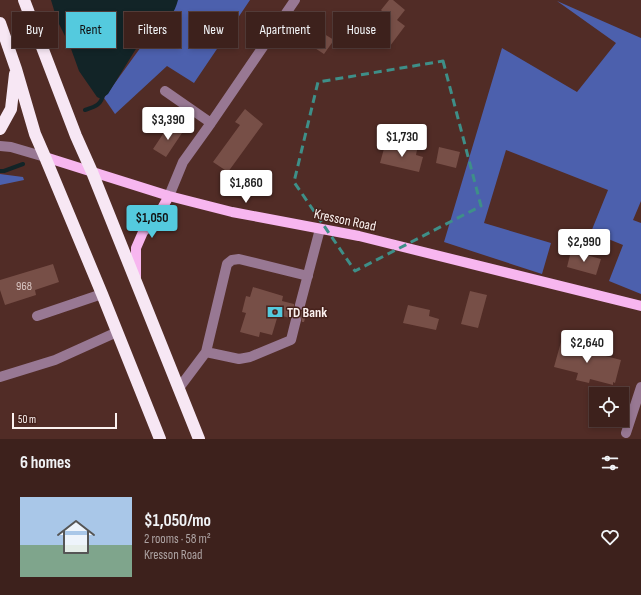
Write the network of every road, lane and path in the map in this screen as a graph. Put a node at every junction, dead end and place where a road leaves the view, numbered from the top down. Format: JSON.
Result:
{"nodes":[{"id":1,"x":24,"y":0,"type":"edge"},
{"id":2,"x":295,"y":0,"type":"edge"},
{"id":3,"x":0,"y":23,"type":"edge"},
{"id":4,"x":16,"y":69,"type":"junction"},
{"id":5,"x":165,"y":91,"type":"dead end"},
{"id":6,"x":211,"y":123,"type":"junction"},
{"id":7,"x":0,"y":129,"type":"edge"},
{"id":8,"x":0,"y":146,"type":"edge"},
{"id":9,"x":44,"y":157,"type":"junction"},
{"id":10,"x":92,"y":172,"type":"junction"},
{"id":11,"x":169,"y":196,"type":"junction"},
{"id":12,"x":320,"y":229,"type":"junction"},
{"id":13,"x":308,"y":276,"type":"junction"},
{"id":14,"x":136,"y":284,"type":"junction"},
{"id":15,"x":102,"y":294,"type":"junction"},
{"id":16,"x":300,"y":305,"type":"tunnel mouth"},
{"id":17,"x":641,"y":306,"type":"edge"},
{"id":18,"x":37,"y":316,"type":"dead end"},
{"id":19,"x":296,"y":320,"type":"tunnel mouth"},
{"id":20,"x":117,"y":332,"type":"junction"},
{"id":21,"x":206,"y":352,"type":"junction"},
{"id":22,"x":0,"y":377,"type":"edge"},
{"id":23,"x":641,"y":387,"type":"edge"},
{"id":24,"x":179,"y":388,"type":"junction"},
{"id":25,"x":626,"y":433,"type":"dead end"},
{"id":26,"x":160,"y":439,"type":"edge"},
{"id":27,"x":199,"y":439,"type":"edge"}],
"edges":[{"from":1,"to":10,"type":"highway"},
{"from":2,"to":6,"type":"street"},
{"from":3,"to":4,"type":"highway"},
{"from":4,"to":7,"type":"highway"},
{"from":4,"to":9,"type":"highway"},
{"from":5,"to":6,"type":"street"},
{"from":6,"to":11,"type":"street"},
{"from":8,"to":9,"type":"street"},
{"from":9,"to":10,"type":"main road","name":"Kresson Road"},
{"from":9,"to":15,"type":"highway"},
{"from":10,"to":11,"type":"main road","name":"Kresson Road"},
{"from":10,"to":14,"type":"highway"},
{"from":11,"to":12,"type":"main road","name":"Kresson Road"},
{"from":11,"to":14,"type":"main road"},
{"from":12,"to":13,"type":"street"},
{"from":12,"to":17,"type":"main road","name":"Kresson Road"},
{"from":13,"to":16,"type":"street"},
{"from":13,"to":21,"type":"street"},
{"from":14,"to":24,"type":"highway"},
{"from":15,"to":18,"type":"street"},
{"from":15,"to":20,"type":"highway"},
{"from":19,"to":21,"type":"street"},
{"from":20,"to":22,"type":"street"},
{"from":20,"to":26,"type":"highway"},
{"from":21,"to":24,"type":"street"},
{"from":23,"to":25,"type":"street"},
{"from":24,"to":27,"type":"highway"}]}
